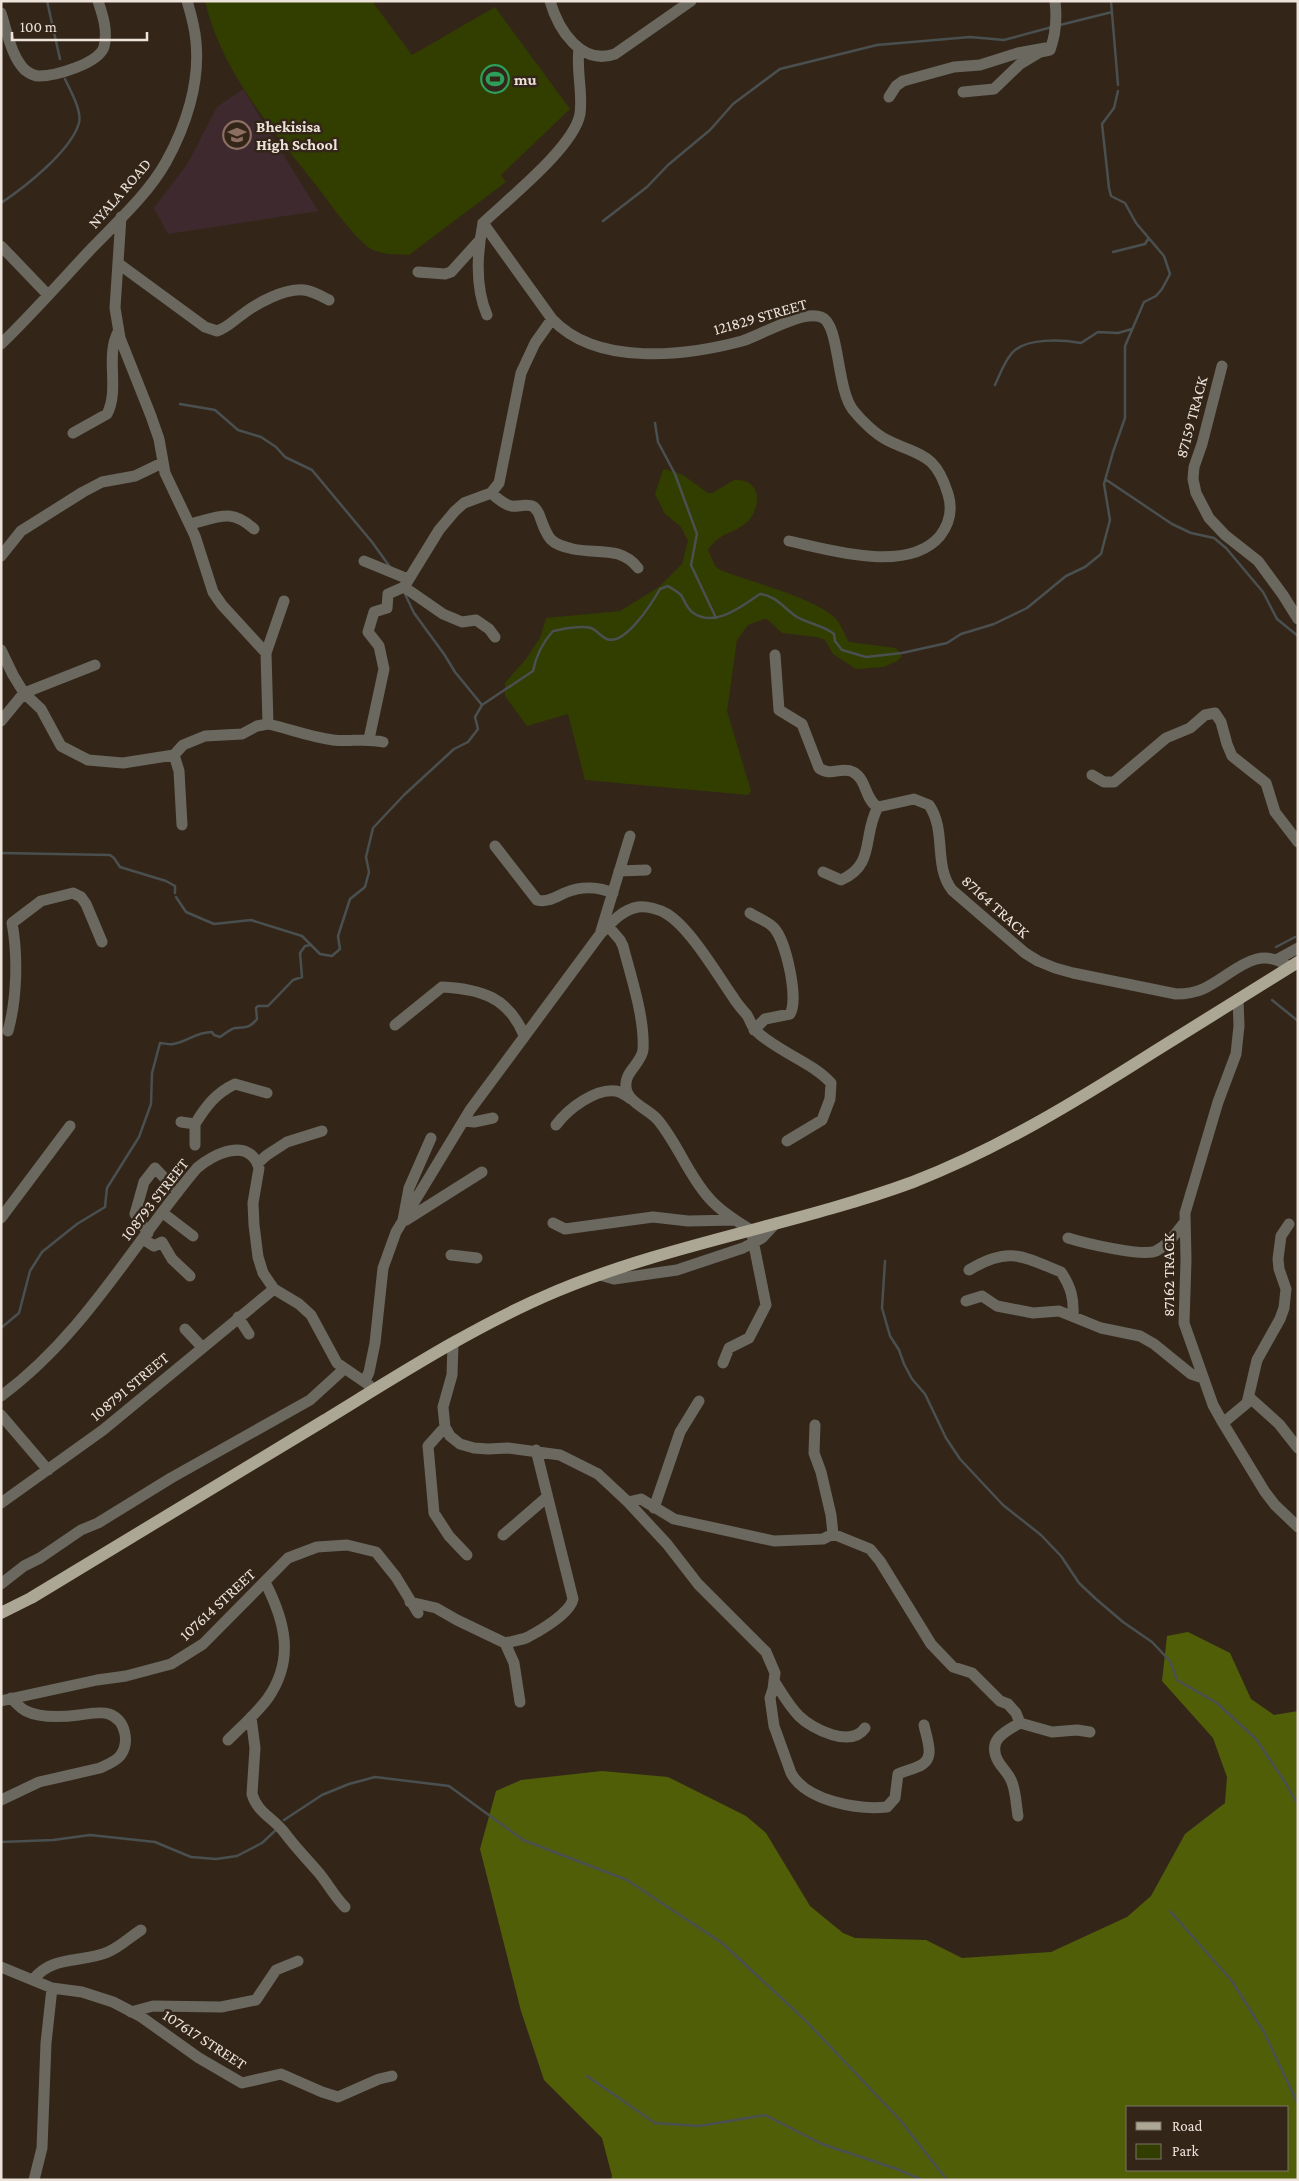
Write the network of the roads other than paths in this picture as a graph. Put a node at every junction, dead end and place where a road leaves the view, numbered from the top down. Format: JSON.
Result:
{"nodes":[{"id":1,"x":98,"y":1,"type":"edge"},
{"id":2,"x":187,"y":1,"type":"edge"},
{"id":3,"x":550,"y":1,"type":"edge"},
{"id":4,"x":691,"y":1,"type":"edge"},
{"id":5,"x":1055,"y":1,"type":"edge"},
{"id":6,"x":1,"y":13,"type":"edge"},
{"id":7,"x":1051,"y":47,"type":"junction"},
{"id":8,"x":579,"y":48,"type":"junction"},
{"id":9,"x":963,"y":92,"type":"dead end"},
{"id":10,"x":889,"y":97,"type":"dead end"},
{"id":11,"x":121,"y":217,"type":"junction"},
{"id":12,"x":483,"y":223,"type":"junction"},
{"id":13,"x":480,"y":240,"type":"junction"},
{"id":14,"x":1,"y":246,"type":"edge"},
{"id":15,"x":119,"y":264,"type":"junction"},
{"id":16,"x":418,"y":272,"type":"dead end"},
{"id":17,"x":48,"y":295,"type":"junction"},
{"id":18,"x":329,"y":300,"type":"dead end"},
{"id":19,"x":487,"y":315,"type":"dead end"},
{"id":20,"x":552,"y":319,"type":"junction"},
{"id":21,"x":118,"y":332,"type":"junction"},
{"id":22,"x":1,"y":344,"type":"edge"},
{"id":23,"x":1222,"y":366,"type":"dead end"},
{"id":24,"x":73,"y":433,"type":"dead end"},
{"id":25,"x":162,"y":463,"type":"junction"},
{"id":26,"x":491,"y":493,"type":"junction"},
{"id":27,"x":190,"y":524,"type":"junction"},
{"id":28,"x":254,"y":529,"type":"dead end"},
{"id":29,"x":788,"y":541,"type":"dead end"},
{"id":30,"x":1,"y":556,"type":"edge"},
{"id":31,"x":364,"y":561,"type":"dead end"},
{"id":32,"x":638,"y":568,"type":"dead end"},
{"id":33,"x":402,"y":583,"type":"junction"},
{"id":34,"x":284,"y":602,"type":"dead end"},
{"id":35,"x":1298,"y":619,"type":"edge"},
{"id":36,"x":495,"y":638,"type":"dead end"},
{"id":37,"x":1,"y":650,"type":"edge"},
{"id":38,"x":266,"y":653,"type":"junction"},
{"id":39,"x":775,"y":655,"type":"dead end"},
{"id":40,"x":95,"y":665,"type":"dead end"},
{"id":41,"x":24,"y":692,"type":"junction"},
{"id":42,"x":1,"y":721,"type":"edge"},
{"id":43,"x":268,"y":724,"type":"junction"},
{"id":44,"x":369,"y":738,"type":"junction"},
{"id":45,"x":383,"y":742,"type":"dead end"},
{"id":46,"x":174,"y":755,"type":"junction"},
{"id":47,"x":1092,"y":775,"type":"dead end"},
{"id":48,"x":878,"y":807,"type":"junction"},
{"id":49,"x":182,"y":825,"type":"dead end"},
{"id":50,"x":630,"y":836,"type":"dead end"},
{"id":51,"x":1298,"y":842,"type":"edge"},
{"id":52,"x":495,"y":846,"type":"dead end"},
{"id":53,"x":646,"y":870,"type":"dead end"},
{"id":54,"x":619,"y":871,"type":"junction"},
{"id":55,"x":823,"y":872,"type":"dead end"},
{"id":56,"x":613,"y":893,"type":"junction"},
{"id":57,"x":750,"y":913,"type":"dead end"},
{"id":58,"x":6,"y":920,"type":"edge"},
{"id":59,"x":604,"y":929,"type":"junction"},
{"id":60,"x":102,"y":942,"type":"dead end"},
{"id":61,"x":1298,"y":948,"type":"edge"},
{"id":62,"x":1278,"y":959,"type":"junction"},
{"id":63,"x":1293,"y":965,"type":"edge"},
{"id":64,"x":1238,"y":999,"type":"junction"},
{"id":65,"x":395,"y":1025,"type":"dead end"},
{"id":66,"x":754,"y":1030,"type":"junction"},
{"id":67,"x":8,"y":1031,"type":"dead end"},
{"id":68,"x":524,"y":1035,"type":"junction"},
{"id":69,"x":268,"y":1093,"type":"dead end"},
{"id":70,"x":634,"y":1100,"type":"junction"},
{"id":71,"x":493,"y":1118,"type":"dead end"},
{"id":72,"x":464,"y":1120,"type":"junction"},
{"id":73,"x":181,"y":1122,"type":"dead end"},
{"id":74,"x":195,"y":1124,"type":"junction"},
{"id":75,"x":556,"y":1125,"type":"dead end"},
{"id":76,"x":70,"y":1126,"type":"dead end"},
{"id":77,"x":322,"y":1131,"type":"dead end"},
{"id":78,"x":431,"y":1138,"type":"dead end"},
{"id":79,"x":787,"y":1141,"type":"dead end"},
{"id":80,"x":195,"y":1145,"type":"dead end"},
{"id":81,"x":258,"y":1163,"type":"junction"},
{"id":82,"x":482,"y":1172,"type":"dead end"},
{"id":83,"x":178,"y":1192,"type":"junction"},
{"id":84,"x":163,"y":1213,"type":"junction"},
{"id":85,"x":1,"y":1218,"type":"edge"},
{"id":86,"x":736,"y":1220,"type":"junction"},
{"id":87,"x":402,"y":1222,"type":"junction"},
{"id":88,"x":553,"y":1223,"type":"dead end"},
{"id":89,"x":776,"y":1223,"type":"junction"},
{"id":90,"x":1184,"y":1224,"type":"junction"},
{"id":91,"x":1289,"y":1224,"type":"dead end"},
{"id":92,"x":751,"y":1230,"type":"junction"},
{"id":93,"x":146,"y":1236,"type":"junction"},
{"id":94,"x":193,"y":1236,"type":"dead end"},
{"id":95,"x":1068,"y":1238,"type":"dead end"},
{"id":96,"x":754,"y":1243,"type":"junction"},
{"id":97,"x":451,"y":1255,"type":"dead end"},
{"id":98,"x":477,"y":1258,"type":"dead end"},
{"id":99,"x":969,"y":1270,"type":"dead end"},
{"id":100,"x":600,"y":1275,"type":"junction"},
{"id":101,"x":190,"y":1276,"type":"dead end"},
{"id":102,"x":274,"y":1289,"type":"junction"},
{"id":103,"x":966,"y":1300,"type":"dead end"},
{"id":104,"x":1073,"y":1316,"type":"junction"},
{"id":105,"x":238,"y":1317,"type":"junction"},
{"id":106,"x":185,"y":1329,"type":"dead end"},
{"id":107,"x":249,"y":1334,"type":"dead end"},
{"id":108,"x":453,"y":1345,"type":"junction"},
{"id":109,"x":202,"y":1347,"type":"junction"},
{"id":110,"x":723,"y":1362,"type":"dead end"},
{"id":111,"x":344,"y":1369,"type":"junction"},
{"id":112,"x":1203,"y":1378,"type":"junction"},
{"id":113,"x":370,"y":1385,"type":"junction"},
{"id":114,"x":1,"y":1396,"type":"edge"},
{"id":115,"x":1249,"y":1397,"type":"junction"},
{"id":116,"x":699,"y":1401,"type":"dead end"},
{"id":117,"x":1,"y":1415,"type":"edge"},
{"id":118,"x":1222,"y":1423,"type":"junction"},
{"id":119,"x":815,"y":1425,"type":"dead end"},
{"id":120,"x":445,"y":1427,"type":"junction"},
{"id":121,"x":1298,"y":1448,"type":"edge"},
{"id":122,"x":536,"y":1450,"type":"junction"},
{"id":123,"x":48,"y":1470,"type":"junction"},
{"id":124,"x":547,"y":1497,"type":"junction"},
{"id":125,"x":628,"y":1502,"type":"junction"},
{"id":126,"x":1,"y":1503,"type":"edge"},
{"id":127,"x":654,"y":1508,"type":"junction"},
{"id":128,"x":1298,"y":1527,"type":"edge"},
{"id":129,"x":833,"y":1534,"type":"junction"},
{"id":130,"x":504,"y":1535,"type":"dead end"},
{"id":131,"x":467,"y":1555,"type":"dead end"},
{"id":132,"x":265,"y":1582,"type":"junction"},
{"id":133,"x":1,"y":1584,"type":"edge"},
{"id":134,"x":410,"y":1602,"type":"junction"},
{"id":135,"x":1,"y":1613,"type":"edge"},
{"id":136,"x":418,"y":1613,"type":"dead end"},
{"id":137,"x":505,"y":1643,"type":"junction"},
{"id":138,"x":774,"y":1681,"type":"junction"},
{"id":139,"x":6,"y":1700,"type":"edge"},
{"id":140,"x":520,"y":1702,"type":"dead end"},
{"id":141,"x":251,"y":1717,"type":"junction"},
{"id":142,"x":1020,"y":1723,"type":"junction"},
{"id":143,"x":924,"y":1725,"type":"dead end"},
{"id":144,"x":865,"y":1728,"type":"dead end"},
{"id":145,"x":1090,"y":1732,"type":"dead end"},
{"id":146,"x":228,"y":1740,"type":"dead end"},
{"id":147,"x":1,"y":1800,"type":"edge"},
{"id":148,"x":1018,"y":1816,"type":"dead end"},
{"id":149,"x":345,"y":1907,"type":"dead end"},
{"id":150,"x":140,"y":1930,"type":"dead end"},
{"id":151,"x":298,"y":1960,"type":"dead end"},
{"id":152,"x":1,"y":1967,"type":"edge"},
{"id":153,"x":33,"y":1980,"type":"junction"},
{"id":154,"x":52,"y":1988,"type":"junction"},
{"id":155,"x":131,"y":2012,"type":"junction"},
{"id":156,"x":392,"y":2076,"type":"dead end"},
{"id":157,"x":34,"y":2180,"type":"edge"}],
"edges":[{"from":1,"to":6,"type":"street"},
{"from":2,"to":11,"type":"street","name":"NYALA ROAD"},
{"from":3,"to":8,"type":"street"},
{"from":4,"to":8,"type":"street"},
{"from":5,"to":7,"type":"street"},
{"from":7,"to":9,"type":"street"},
{"from":7,"to":10,"type":"street"},
{"from":8,"to":12,"type":"street"},
{"from":11,"to":15,"type":"street"},
{"from":11,"to":17,"type":"street","name":"NYALA ROAD"},
{"from":12,"to":13,"type":"street"},
{"from":12,"to":20,"type":"street","name":"121829 STREET"},
{"from":13,"to":16,"type":"street"},
{"from":13,"to":19,"type":"street"},
{"from":14,"to":17,"type":"street"},
{"from":15,"to":18,"type":"street"},
{"from":15,"to":21,"type":"street"},
{"from":17,"to":22,"type":"street","name":"NYALA ROAD"},
{"from":20,"to":26,"type":"street"},
{"from":20,"to":29,"type":"street","name":"121829 STREET"},
{"from":21,"to":24,"type":"street"},
{"from":21,"to":25,"type":"street"},
{"from":23,"to":35,"type":"street","name":"87159 TRACK"},
{"from":25,"to":27,"type":"street"},
{"from":25,"to":30,"type":"street"},
{"from":26,"to":32,"type":"street"},
{"from":26,"to":33,"type":"street"},
{"from":27,"to":28,"type":"street"},
{"from":27,"to":38,"type":"street"},
{"from":31,"to":33,"type":"street"},
{"from":33,"to":36,"type":"street"},
{"from":33,"to":44,"type":"street"},
{"from":34,"to":38,"type":"street"},
{"from":37,"to":41,"type":"street"},
{"from":38,"to":43,"type":"street"},
{"from":39,"to":48,"type":"street"},
{"from":40,"to":41,"type":"street"},
{"from":41,"to":42,"type":"street"},
{"from":41,"to":46,"type":"street"},
{"from":43,"to":44,"type":"street"},
{"from":43,"to":46,"type":"street"},
{"from":44,"to":45,"type":"street"},
{"from":46,"to":49,"type":"street"},
{"from":47,"to":51,"type":"street"},
{"from":48,"to":55,"type":"street"},
{"from":48,"to":62,"type":"street","name":"87164 TRACK"},
{"from":50,"to":54,"type":"street"},
{"from":52,"to":56,"type":"street"},
{"from":53,"to":54,"type":"street"},
{"from":54,"to":56,"type":"street"},
{"from":56,"to":59,"type":"street"},
{"from":57,"to":66,"type":"street"},
{"from":58,"to":60,"type":"street"},
{"from":58,"to":67,"type":"street"},
{"from":59,"to":66,"type":"street"},
{"from":59,"to":68,"type":"street"},
{"from":59,"to":70,"type":"street"},
{"from":61,"to":62,"type":"street"},
{"from":62,"to":63,"type":"street"},
{"from":63,"to":64,"type":"main road"},
{"from":64,"to":89,"type":"main road"},
{"from":64,"to":90,"type":"street","name":"87162 TRACK"},
{"from":65,"to":68,"type":"street"},
{"from":66,"to":79,"type":"street"},
{"from":68,"to":72,"type":"street"},
{"from":69,"to":74,"type":"street"},
{"from":70,"to":75,"type":"street"},
{"from":70,"to":86,"type":"street"},
{"from":71,"to":72,"type":"street"},
{"from":72,"to":87,"type":"street"},
{"from":73,"to":74,"type":"street"},
{"from":74,"to":80,"type":"street"},
{"from":76,"to":85,"type":"street"},
{"from":77,"to":81,"type":"street"},
{"from":78,"to":87,"type":"street"},
{"from":81,"to":83,"type":"street","name":"108793 STREET"},
{"from":81,"to":102,"type":"street"},
{"from":82,"to":87,"type":"street"},
{"from":83,"to":84,"type":"street","name":"108793 STREET"},
{"from":83,"to":93,"type":"street"},
{"from":84,"to":93,"type":"street","name":"108793 STREET"},
{"from":84,"to":94,"type":"street"},
{"from":86,"to":88,"type":"street"},
{"from":86,"to":92,"type":"street"},
{"from":87,"to":113,"type":"street"},
{"from":89,"to":92,"type":"main road"},
{"from":89,"to":96,"type":"street"},
{"from":90,"to":95,"type":"street"},
{"from":90,"to":112,"type":"street","name":"87162 TRACK"},
{"from":91,"to":115,"type":"street"},
{"from":92,"to":96,"type":"street"},
{"from":92,"to":100,"type":"main road"},
{"from":93,"to":101,"type":"street"},
{"from":93,"to":114,"type":"street","name":"108793 STREET"},
{"from":96,"to":100,"type":"street"},
{"from":96,"to":110,"type":"street"},
{"from":97,"to":98,"type":"street"},
{"from":99,"to":104,"type":"street"},
{"from":100,"to":108,"type":"main road"},
{"from":102,"to":105,"type":"street","name":"108791 STREET"},
{"from":102,"to":111,"type":"street"},
{"from":103,"to":104,"type":"street"},
{"from":104,"to":112,"type":"street"},
{"from":105,"to":107,"type":"street"},
{"from":105,"to":109,"type":"street","name":"108791 STREET"},
{"from":106,"to":109,"type":"street"},
{"from":108,"to":113,"type":"main road"},
{"from":108,"to":120,"type":"street"},
{"from":109,"to":123,"type":"street","name":"108791 STREET"},
{"from":111,"to":113,"type":"street"},
{"from":111,"to":133,"type":"street"},
{"from":112,"to":118,"type":"street","name":"87162 TRACK"},
{"from":113,"to":135,"type":"main road"},
{"from":115,"to":118,"type":"street"},
{"from":115,"to":121,"type":"street"},
{"from":116,"to":127,"type":"street"},
{"from":117,"to":123,"type":"street"},
{"from":118,"to":128,"type":"street","name":"87162 TRACK"},
{"from":119,"to":129,"type":"street"},
{"from":120,"to":122,"type":"street"},
{"from":120,"to":131,"type":"street"},
{"from":122,"to":124,"type":"street"},
{"from":122,"to":125,"type":"street"},
{"from":123,"to":126,"type":"street","name":"108791 STREET"},
{"from":124,"to":130,"type":"street"},
{"from":124,"to":137,"type":"street"},
{"from":125,"to":127,"type":"street"},
{"from":125,"to":138,"type":"street"},
{"from":127,"to":129,"type":"street"},
{"from":129,"to":142,"type":"street"},
{"from":132,"to":134,"type":"street","name":"107614 STREET"},
{"from":132,"to":139,"type":"street","name":"107614 STREET"},
{"from":132,"to":141,"type":"street"},
{"from":134,"to":136,"type":"street","name":"107614 STREET"},
{"from":134,"to":137,"type":"street"},
{"from":137,"to":140,"type":"street"},
{"from":138,"to":143,"type":"street"},
{"from":138,"to":144,"type":"street"},
{"from":139,"to":147,"type":"street"},
{"from":141,"to":146,"type":"street"},
{"from":141,"to":149,"type":"street"},
{"from":142,"to":145,"type":"street"},
{"from":142,"to":148,"type":"street"},
{"from":150,"to":153,"type":"street"},
{"from":151,"to":155,"type":"street"},
{"from":152,"to":153,"type":"street","name":"107617 STREET"},
{"from":153,"to":154,"type":"street","name":"107617 STREET"},
{"from":154,"to":155,"type":"street","name":"107617 STREET"},
{"from":154,"to":157,"type":"street"},
{"from":155,"to":156,"type":"street","name":"107617 STREET"}]}
